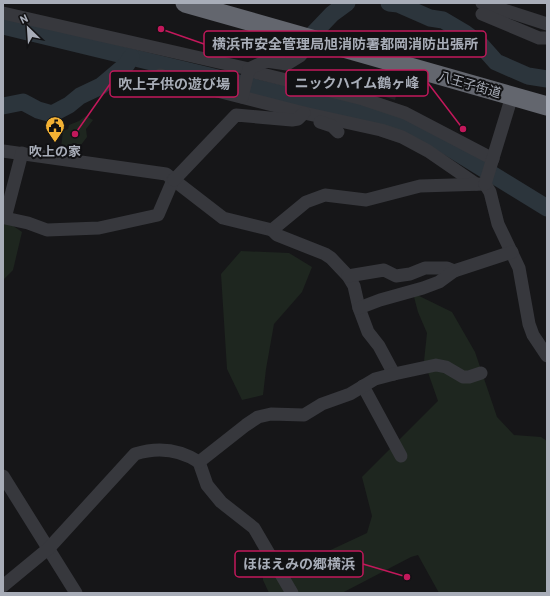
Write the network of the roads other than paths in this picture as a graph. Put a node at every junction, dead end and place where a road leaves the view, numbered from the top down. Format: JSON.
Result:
{"nodes":[{"id":1,"x":185,"y":3,"type":"edge"},
{"id":2,"x":482,"y":9,"type":"edge"},
{"id":3,"x":3,"y":13,"type":"edge"},
{"id":4,"x":547,"y":24,"type":"edge"},
{"id":5,"x":547,"y":38,"type":"edge"},
{"id":6,"x":314,"y":40,"type":"junction"},
{"id":7,"x":248,"y":72,"type":"junction"},
{"id":8,"x":158,"y":81,"type":"dead end"},
{"id":9,"x":243,"y":96,"type":"junction"},
{"id":10,"x":512,"y":96,"type":"junction"},
{"id":11,"x":547,"y":106,"type":"edge"},
{"id":12,"x":306,"y":114,"type":"junction"},
{"id":13,"x":338,"y":132,"type":"dead end"},
{"id":14,"x":3,"y":151,"type":"edge"},
{"id":15,"x":22,"y":153,"type":"junction"},
{"id":16,"x":492,"y":163,"type":"junction"},
{"id":17,"x":174,"y":180,"type":"junction"},
{"id":18,"x":482,"y":184,"type":"junction"},
{"id":19,"x":272,"y":230,"type":"junction"},
{"id":20,"x":512,"y":252,"type":"junction"},
{"id":21,"x":454,"y":271,"type":"junction"},
{"id":22,"x":348,"y":276,"type":"junction"},
{"id":23,"x":359,"y":308,"type":"junction"},
{"id":24,"x":547,"y":356,"type":"edge"},
{"id":25,"x":481,"y":373,"type":"dead end"},
{"id":26,"x":394,"y":374,"type":"junction"},
{"id":27,"x":364,"y":386,"type":"junction"},
{"id":28,"x":401,"y":456,"type":"dead end"},
{"id":29,"x":199,"y":462,"type":"junction"},
{"id":30,"x":3,"y":476,"type":"edge"},
{"id":31,"x":49,"y":548,"type":"junction"},
{"id":32,"x":4,"y":588,"type":"edge"},
{"id":33,"x":76,"y":593,"type":"edge"},
{"id":34,"x":292,"y":593,"type":"edge"}],
"edges":[{"from":1,"to":6,"type":"highway","name":"八王子街道"},
{"from":2,"to":4,"type":"street"},
{"from":2,"to":5,"type":"street"},
{"from":3,"to":7,"type":"street"},
{"from":6,"to":7,"type":"street"},
{"from":6,"to":10,"type":"highway","name":"八王子街道"},
{"from":7,"to":9,"type":"street"},
{"from":7,"to":16,"type":"street"},
{"from":8,"to":9,"type":"street"},
{"from":9,"to":12,"type":"street"},
{"from":10,"to":11,"type":"highway","name":"八王子街道"},
{"from":10,"to":16,"type":"street"},
{"from":12,"to":13,"type":"street"},
{"from":12,"to":17,"type":"street"},
{"from":12,"to":18,"type":"street"},
{"from":14,"to":15,"type":"street"},
{"from":15,"to":17,"type":"street"},
{"from":15,"to":17,"type":"street"},
{"from":16,"to":18,"type":"street"},
{"from":17,"to":19,"type":"street"},
{"from":18,"to":19,"type":"street"},
{"from":18,"to":20,"type":"street"},
{"from":19,"to":22,"type":"street"},
{"from":20,"to":21,"type":"street"},
{"from":20,"to":24,"type":"street"},
{"from":21,"to":22,"type":"street"},
{"from":21,"to":23,"type":"street"},
{"from":22,"to":23,"type":"street"},
{"from":23,"to":26,"type":"street"},
{"from":25,"to":26,"type":"street"},
{"from":26,"to":27,"type":"street"},
{"from":27,"to":28,"type":"street"},
{"from":27,"to":29,"type":"street"},
{"from":29,"to":31,"type":"street"},
{"from":29,"to":34,"type":"street"},
{"from":30,"to":31,"type":"street"},
{"from":31,"to":32,"type":"street"},
{"from":31,"to":33,"type":"street"}]}
